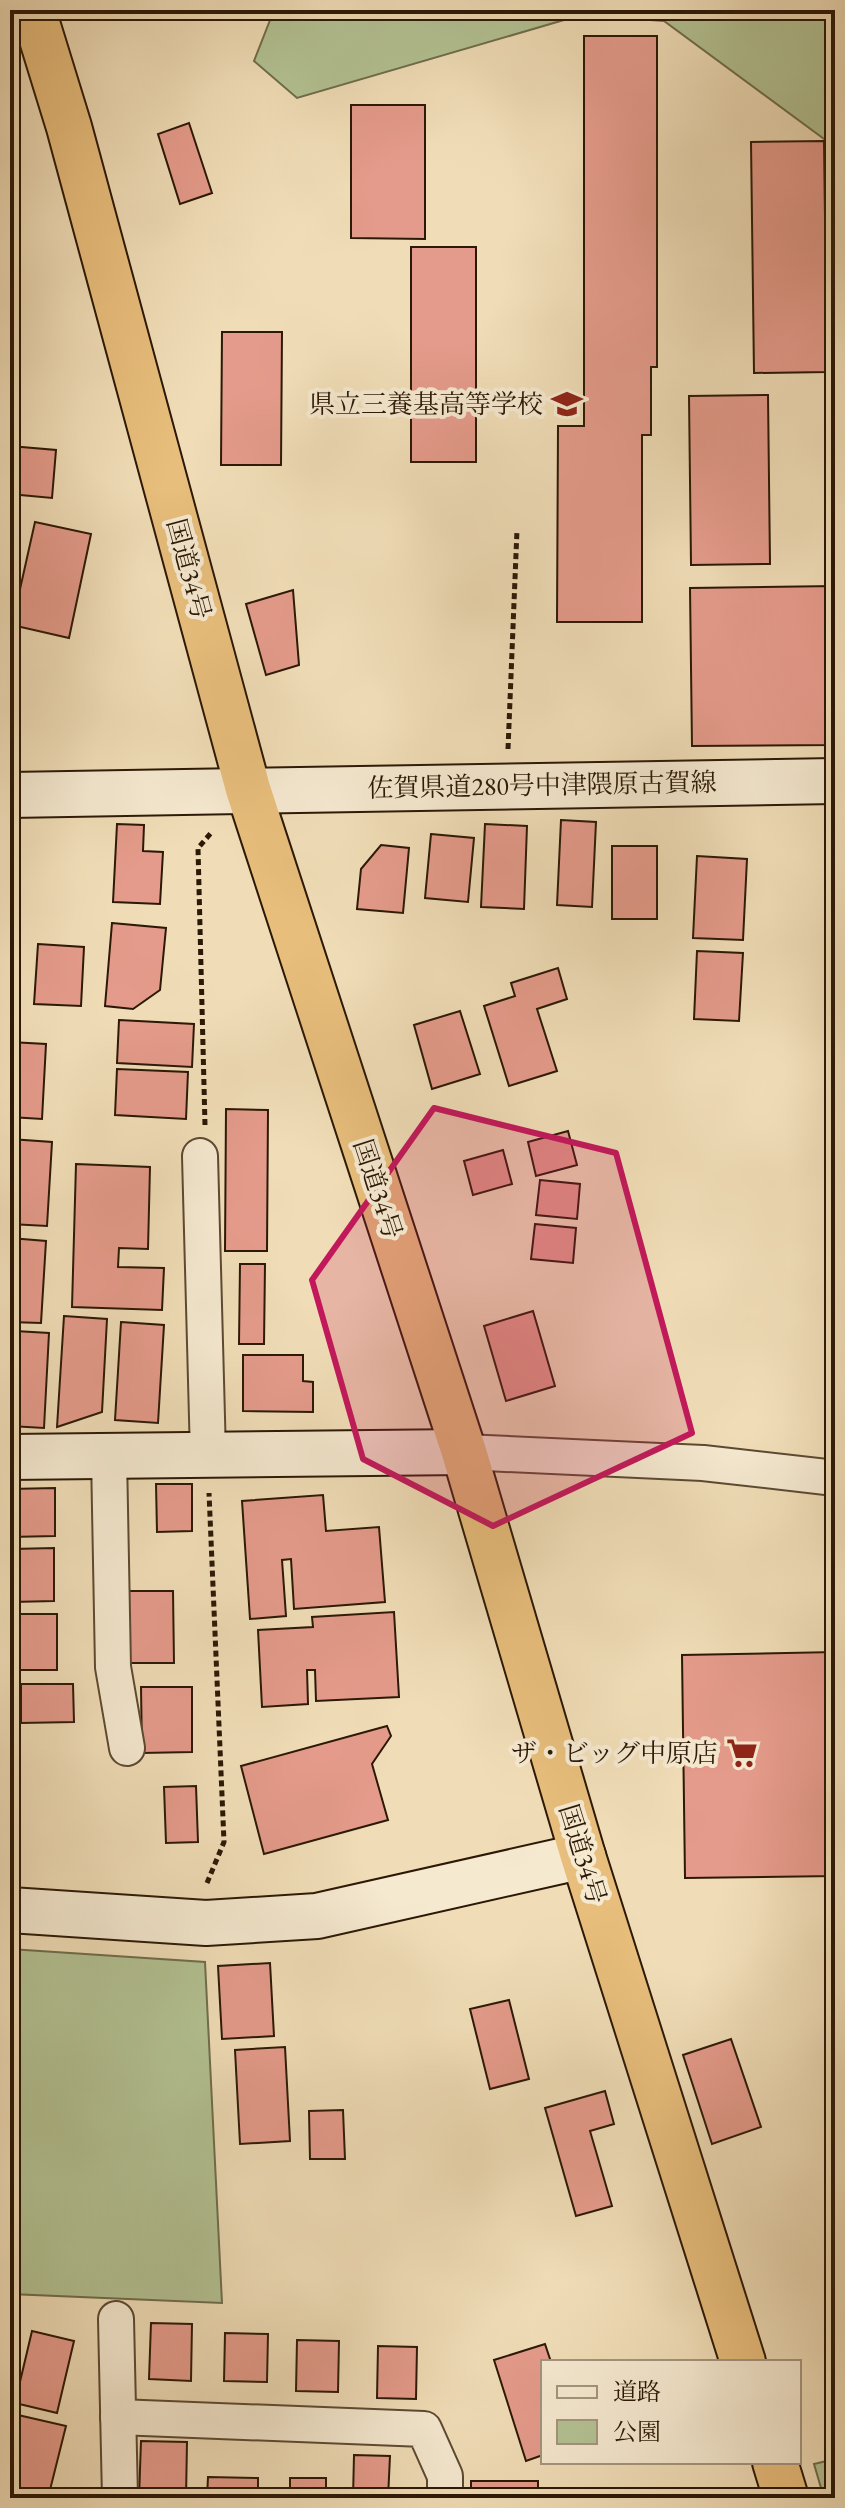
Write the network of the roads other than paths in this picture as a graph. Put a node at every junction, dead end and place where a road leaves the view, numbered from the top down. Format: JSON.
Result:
{"nodes":[{"id":1,"x":33,"y":10,"type":"edge"},
{"id":2,"x":835,"y":781,"type":"edge"},
{"id":3,"x":248,"y":789,"type":"junction"},
{"id":4,"x":10,"y":795,"type":"edge"},
{"id":5,"x":200,"y":1156,"type":"road end"},
{"id":6,"x":464,"y":1452,"type":"junction"},
{"id":7,"x":208,"y":1455,"type":"junction"},
{"id":8,"x":109,"y":1456,"type":"junction"},
{"id":9,"x":10,"y":1457,"type":"edge"},
{"id":10,"x":835,"y":1478,"type":"edge"},
{"id":11,"x":127,"y":1748,"type":"dead end"},
{"id":12,"x":583,"y":1856,"type":"junction"},
{"id":13,"x":10,"y":1910,"type":"edge"},
{"id":14,"x":116,"y":2319,"type":"dead end"},
{"id":15,"x":742,"y":2360,"type":"edge"},
{"id":16,"x":118,"y":2417,"type":"junction"},
{"id":17,"x":776,"y":2464,"type":"edge"},
{"id":18,"x":120,"y":2498,"type":"edge"},
{"id":19,"x":445,"y":2498,"type":"edge"},
{"id":20,"x":786,"y":2498,"type":"edge"}],
"edges":[{"from":1,"to":3,"type":"highway","name":"国道34号"},
{"from":2,"to":3,"type":"street","name":"佐賀県道280号中津隈原古賀線"},
{"from":3,"to":4,"type":"street","name":"佐賀県道280号中津隈原古賀線"},
{"from":3,"to":6,"type":"highway","name":"国道34号"},
{"from":5,"to":7,"type":"street"},
{"from":6,"to":7,"type":"street"},
{"from":6,"to":10,"type":"street"},
{"from":6,"to":12,"type":"highway","name":"国道34号"},
{"from":7,"to":8,"type":"street"},
{"from":8,"to":9,"type":"street"},
{"from":8,"to":11,"type":"street"},
{"from":12,"to":13,"type":"street"},
{"from":12,"to":15,"type":"highway","name":"国道34号"},
{"from":14,"to":16,"type":"street"},
{"from":16,"to":18,"type":"street"},
{"from":16,"to":19,"type":"street"},
{"from":17,"to":20,"type":"highway"}]}
